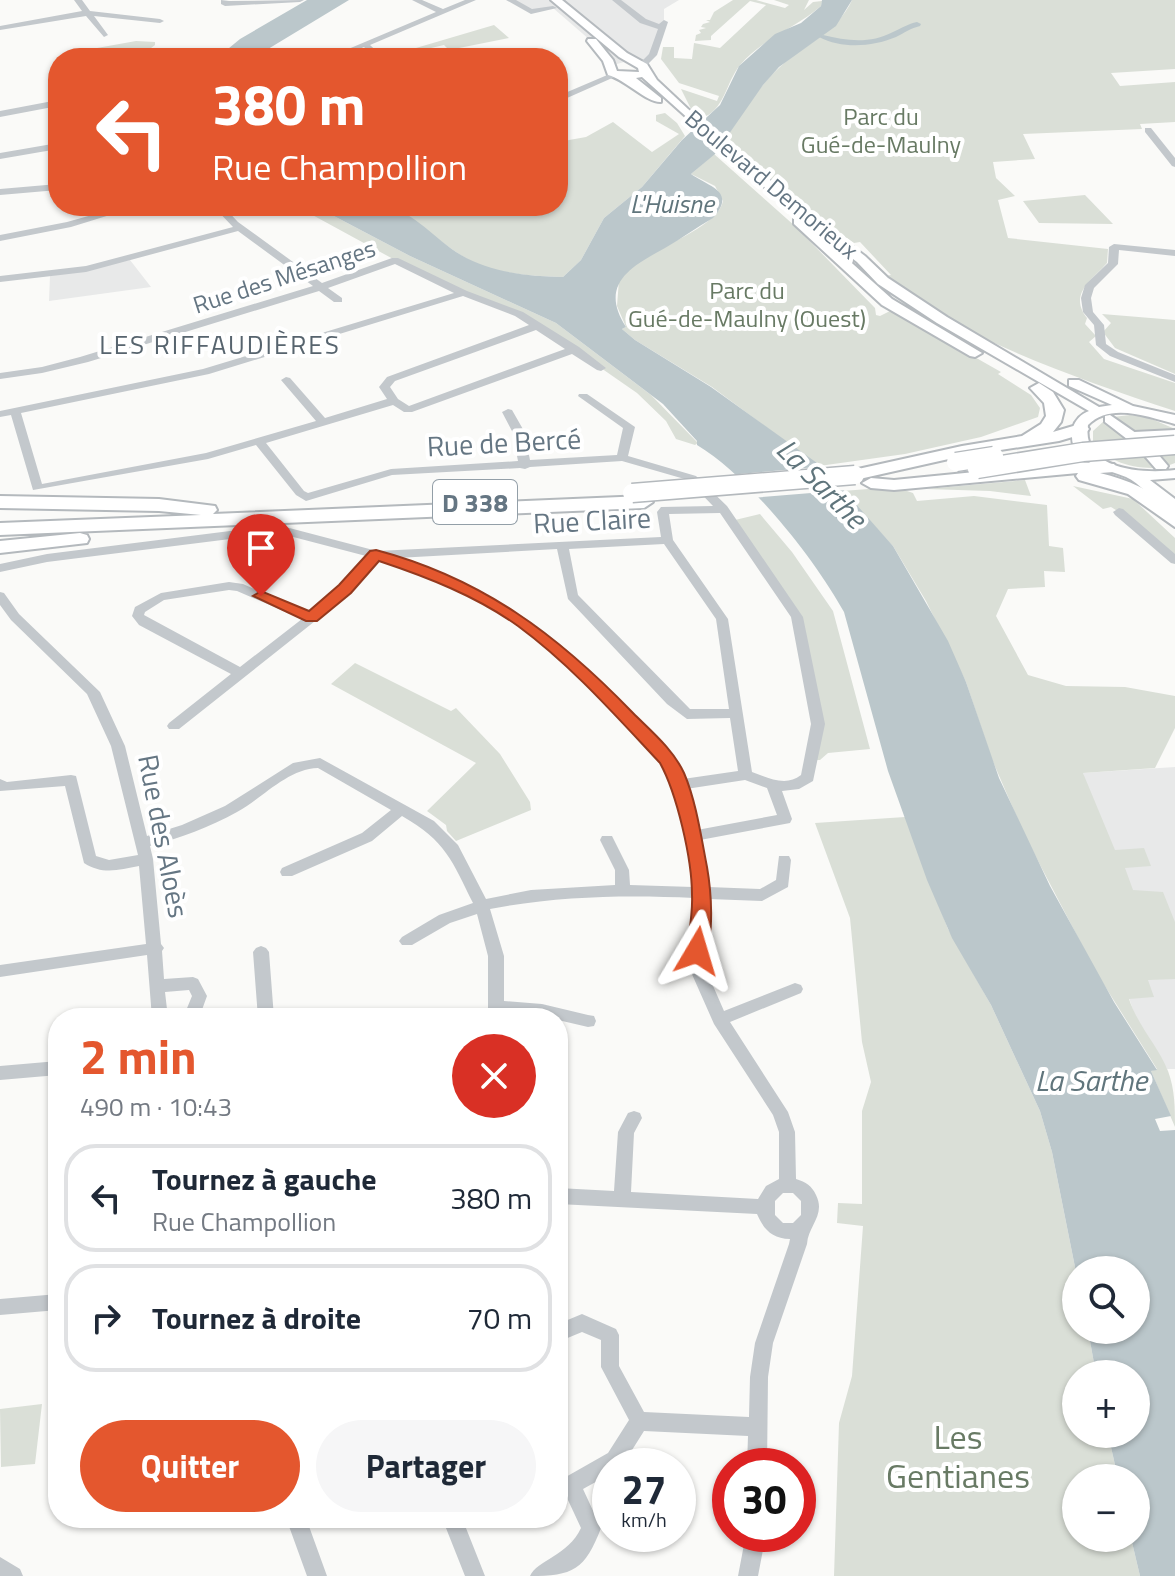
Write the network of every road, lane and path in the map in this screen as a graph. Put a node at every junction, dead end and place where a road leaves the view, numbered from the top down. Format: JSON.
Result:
{"nodes":[{"id":1,"x":78,"y":0,"type":"edge"},
{"id":2,"x":225,"y":0,"type":"edge"},
{"id":3,"x":299,"y":0,"type":"edge"},
{"id":4,"x":416,"y":0,"type":"edge"},
{"id":5,"x":472,"y":0,"type":"edge"},
{"id":6,"x":510,"y":0,"type":"edge"},
{"id":7,"x":543,"y":0,"type":"edge"},
{"id":8,"x":616,"y":0,"type":"edge"},
{"id":9,"x":555,"y":4,"type":"edge"},
{"id":10,"x":442,"y":12,"type":"junction"},
{"id":11,"x":87,"y":13,"type":"junction"},
{"id":12,"x":160,"y":21,"type":"dead end"},
{"id":13,"x":0,"y":28,"type":"edge"},
{"id":14,"x":104,"y":35,"type":"dead end"},
{"id":15,"x":365,"y":44,"type":"junction"},
{"id":16,"x":355,"y":48,"type":"edge"},
{"id":17,"x":369,"y":48,"type":"edge"},
{"id":18,"x":640,"y":66,"type":"junction"},
{"id":19,"x":617,"y":73,"type":"junction"},
{"id":20,"x":568,"y":95,"type":"edge"},
{"id":21,"x":48,"y":105,"type":"edge"},
{"id":22,"x":0,"y":114,"type":"edge"},
{"id":23,"x":688,"y":118,"type":"junction"},
{"id":24,"x":1148,"y":130,"type":"dead end"},
{"id":25,"x":48,"y":148,"type":"edge"},
{"id":26,"x":0,"y":156,"type":"edge"},
{"id":27,"x":1174,"y":164,"type":"edge"},
{"id":28,"x":740,"y":166,"type":"junction"},
{"id":29,"x":48,"y":188,"type":"edge"},
{"id":30,"x":0,"y":192,"type":"edge"},
{"id":31,"x":99,"y":216,"type":"edge"},
{"id":32,"x":228,"y":216,"type":"edge"},
{"id":33,"x":239,"y":228,"type":"junction"},
{"id":34,"x":0,"y":238,"type":"edge"},
{"id":35,"x":1175,"y":253,"type":"edge"},
{"id":36,"x":0,"y":279,"type":"edge"},
{"id":37,"x":325,"y":288,"type":"junction"},
{"id":38,"x":463,"y":293,"type":"junction"},
{"id":39,"x":338,"y":300,"type":"dead end"},
{"id":40,"x":539,"y":325,"type":"junction"},
{"id":41,"x":575,"y":349,"type":"junction"},
{"id":42,"x":988,"y":351,"type":"junction"},
{"id":43,"x":1009,"y":362,"type":"junction"},
{"id":44,"x":601,"y":368,"type":"dead end"},
{"id":45,"x":0,"y":376,"type":"edge"},
{"id":46,"x":1175,"y":379,"type":"edge"},
{"id":47,"x":286,"y":380,"type":"dead end"},
{"id":48,"x":1039,"y":388,"type":"junction"},
{"id":49,"x":583,"y":396,"type":"dead end"},
{"id":50,"x":394,"y":401,"type":"junction"},
{"id":51,"x":1130,"y":408,"type":"junction"},
{"id":52,"x":15,"y":411,"type":"junction"},
{"id":53,"x":508,"y":412,"type":"dead end"},
{"id":54,"x":0,"y":414,"type":"edge"},
{"id":55,"x":1086,"y":419,"type":"junction"},
{"id":56,"x":1110,"y":419,"type":"dead end"},
{"id":57,"x":1175,"y":420,"type":"edge"},
{"id":58,"x":324,"y":423,"type":"junction"},
{"id":59,"x":1175,"y":435,"type":"edge"},
{"id":60,"x":1021,"y":440,"type":"junction"},
{"id":61,"x":260,"y":443,"type":"junction"},
{"id":62,"x":1175,"y":445,"type":"edge"},
{"id":63,"x":622,"y":458,"type":"junction"},
{"id":64,"x":525,"y":466,"type":"junction"},
{"id":65,"x":1108,"y":468,"type":"junction"},
{"id":66,"x":921,"y":472,"type":"junction"},
{"id":67,"x":1004,"y":475,"type":"junction"},
{"id":68,"x":1130,"y":475,"type":"junction"},
{"id":69,"x":1171,"y":476,"type":"edge"},
{"id":70,"x":0,"y":502,"type":"edge"},
{"id":71,"x":1175,"y":508,"type":"edge"},
{"id":72,"x":723,"y":509,"type":"junction"},
{"id":73,"x":1119,"y":512,"type":"dead end"},
{"id":74,"x":228,"y":516,"type":"junction"},
{"id":75,"x":0,"y":519,"type":"edge"},
{"id":76,"x":118,"y":520,"type":"junction"},
{"id":77,"x":1175,"y":521,"type":"edge"},
{"id":78,"x":0,"y":529,"type":"edge"},
{"id":79,"x":667,"y":540,"type":"junction"},
{"id":80,"x":562,"y":545,"type":"junction"},
{"id":81,"x":0,"y":547,"type":"edge"},
{"id":82,"x":376,"y":555,"type":"junction"},
{"id":83,"x":1175,"y":560,"type":"edge"},
{"id":84,"x":0,"y":568,"type":"edge"},
{"id":85,"x":0,"y":596,"type":"edge"},
{"id":86,"x":311,"y":618,"type":"junction"},
{"id":87,"x":242,"y":674,"type":"junction"},
{"id":88,"x":738,"y":713,"type":"junction"},
{"id":89,"x":174,"y":726,"type":"dead end"},
{"id":90,"x":746,"y":775,"type":"junction"},
{"id":91,"x":0,"y":784,"type":"edge"},
{"id":92,"x":678,"y":785,"type":"junction"},
{"id":93,"x":773,"y":786,"type":"junction"},
{"id":94,"x":402,"y":809,"type":"junction"},
{"id":95,"x":692,"y":836,"type":"junction"},
{"id":96,"x":607,"y":840,"type":"dead end"},
{"id":97,"x":143,"y":842,"type":"junction"},
{"id":98,"x":146,"y":859,"type":"junction"},
{"id":99,"x":784,"y":860,"type":"dead end"},
{"id":100,"x":287,"y":872,"type":"dead end"},
{"id":101,"x":623,"y":892,"type":"junction"},
{"id":102,"x":702,"y":894,"type":"junction"},
{"id":103,"x":482,"y":906,"type":"junction"},
{"id":104,"x":407,"y":941,"type":"dead end"},
{"id":105,"x":156,"y":948,"type":"junction"},
{"id":106,"x":261,"y":952,"type":"dead end"},
{"id":107,"x":0,"y":971,"type":"edge"},
{"id":108,"x":158,"y":986,"type":"junction"},
{"id":109,"x":795,"y":989,"type":"dead end"},
{"id":110,"x":159,"y":1008,"type":"edge"},
{"id":111,"x":196,"y":1008,"type":"edge"},
{"id":112,"x":265,"y":1008,"type":"edge"},
{"id":113,"x":496,"y":1008,"type":"edge"},
{"id":114,"x":568,"y":1016,"type":"edge"},
{"id":115,"x":720,"y":1019,"type":"junction"},
{"id":116,"x":588,"y":1021,"type":"dead end"},
{"id":117,"x":48,"y":1069,"type":"edge"},
{"id":118,"x":0,"y":1073,"type":"edge"},
{"id":119,"x":634,"y":1118,"type":"dead end"},
{"id":120,"x":788,"y":1187,"type":"junction"},
{"id":121,"x":568,"y":1196,"type":"edge"},
{"id":122,"x":622,"y":1197,"type":"junction"},
{"id":123,"x":764,"y":1207,"type":"junction"},
{"id":124,"x":799,"y":1229,"type":"junction"},
{"id":125,"x":48,"y":1303,"type":"edge"},
{"id":126,"x":0,"y":1307,"type":"edge"},
{"id":127,"x":568,"y":1329,"type":"edge"},
{"id":128,"x":639,"y":1421,"type":"junction"},
{"id":129,"x":757,"y":1427,"type":"junction"},
{"id":130,"x":757,"y":1448,"type":"edge"},
{"id":131,"x":300,"y":1528,"type":"edge"},
{"id":132,"x":456,"y":1528,"type":"edge"},
{"id":133,"x":753,"y":1552,"type":"edge"},
{"id":134,"x":0,"y":1567,"type":"edge"},
{"id":135,"x":13,"y":1576,"type":"edge"},
{"id":136,"x":317,"y":1576,"type":"edge"},
{"id":137,"x":475,"y":1576,"type":"edge"},
{"id":138,"x":540,"y":1576,"type":"edge"},
{"id":139,"x":748,"y":1576,"type":"edge"}],
"edges":[{"from":1,"to":11,"type":"street"},
{"from":2,"to":3,"type":"street"},
{"from":4,"to":10,"type":"street"},
{"from":5,"to":10,"type":"street"},
{"from":6,"to":9,"type":"street"},
{"from":7,"to":9,"type":"main road","name":"Boulevard Demorieux"},
{"from":8,"to":18,"type":"street"},
{"from":9,"to":18,"type":"main road","name":"Boulevard Demorieux"},
{"from":9,"to":19,"type":"main road","name":"Boulevard Demorieux"},
{"from":10,"to":15,"type":"street"},
{"from":11,"to":12,"type":"street"},
{"from":11,"to":13,"type":"street"},
{"from":11,"to":14,"type":"street"},
{"from":15,"to":16,"type":"street"},
{"from":15,"to":17,"type":"street"},
{"from":18,"to":19,"type":"main road"},
{"from":18,"to":19,"type":"main road"},
{"from":18,"to":23,"type":"main road","name":"Boulevard Demorieux"},
{"from":19,"to":20,"type":"street"},
{"from":19,"to":23,"type":"main road","name":"Boulevard Demorieux"},
{"from":21,"to":22,"type":"street"},
{"from":23,"to":28,"type":"main road","name":"Boulevard Demorieux"},
{"from":24,"to":27,"type":"street"},
{"from":25,"to":26,"type":"street"},
{"from":28,"to":42,"type":"main road","name":"Boulevard Demorieux"},
{"from":28,"to":42,"type":"main road","name":"Boulevard Demorieux"},
{"from":29,"to":30,"type":"street"},
{"from":31,"to":34,"type":"street"},
{"from":32,"to":33,"type":"street"},
{"from":33,"to":36,"type":"street"},
{"from":33,"to":37,"type":"street"},
{"from":35,"to":46,"type":"street"},
{"from":37,"to":38,"type":"street","name":"Rue des Mésanges"},
{"from":37,"to":39,"type":"street"},
{"from":37,"to":45,"type":"street","name":"Rue des Mésanges"},
{"from":38,"to":40,"type":"street"},
{"from":38,"to":52,"type":"street"},
{"from":40,"to":41,"type":"street"},
{"from":40,"to":50,"type":"street"},
{"from":41,"to":44,"type":"street"},
{"from":41,"to":50,"type":"street"},
{"from":42,"to":43,"type":"main road"},
{"from":43,"to":48,"type":"main road"},
{"from":43,"to":51,"type":"main road"},
{"from":43,"to":55,"type":"main road"},
{"from":47,"to":58,"type":"street"},
{"from":48,"to":55,"type":"main road"},
{"from":48,"to":60,"type":"highway"},
{"from":49,"to":63,"type":"street","name":"Rue de Bercé"},
{"from":50,"to":58,"type":"street"},
{"from":51,"to":55,"type":"main road"},
{"from":51,"to":57,"type":"main road"},
{"from":52,"to":54,"type":"street"},
{"from":52,"to":61,"type":"street"},
{"from":53,"to":64,"type":"street"},
{"from":55,"to":60,"type":"highway"},
{"from":55,"to":65,"type":"main road"},
{"from":56,"to":69,"type":"main road"},
{"from":58,"to":61,"type":"street"},
{"from":59,"to":66,"type":"highway","number":"D 338","bridge":true},
{"from":60,"to":66,"type":"highway","number":"D 338"},
{"from":61,"to":64,"type":"street","name":"Rue de Bercé"},
{"from":62,"to":66,"type":"highway","number":"D 338","bridge":true},
{"from":63,"to":64,"type":"street","name":"Rue de Bercé"},
{"from":63,"to":72,"type":"street"},
{"from":65,"to":67,"type":"highway","number":"D 338"},
{"from":65,"to":68,"type":"main road"},
{"from":66,"to":67,"type":"highway","number":"D 338"},
{"from":66,"to":74,"type":"highway","number":"D 338"},
{"from":67,"to":77,"type":"highway","number":"D 338"},
{"from":68,"to":69,"type":"main road"},
{"from":68,"to":71,"type":"main road"},
{"from":70,"to":74,"type":"highway"},
{"from":72,"to":79,"type":"street"},
{"from":72,"to":93,"type":"street"},
{"from":73,"to":83,"type":"street"},
{"from":74,"to":76,"type":"highway","number":"D 338"},
{"from":74,"to":81,"type":"highway","number":"D 338"},
{"from":75,"to":76,"type":"highway","number":"D 338"},
{"from":76,"to":78,"type":"highway","number":"D 338"},
{"from":79,"to":80,"type":"street","name":"Rue Claire"},
{"from":79,"to":88,"type":"street"},
{"from":80,"to":82,"type":"street","name":"Rue Claire"},
{"from":80,"to":88,"type":"street"},
{"from":82,"to":84,"type":"street"},
{"from":82,"to":86,"type":"street"},
{"from":82,"to":92,"type":"street"},
{"from":85,"to":97,"type":"street","name":"Rue des Aloès"},
{"from":86,"to":87,"type":"street"},
{"from":86,"to":87,"type":"street"},
{"from":87,"to":89,"type":"street"},
{"from":88,"to":90,"type":"street"},
{"from":90,"to":92,"type":"street"},
{"from":90,"to":93,"type":"street"},
{"from":91,"to":98,"type":"street"},
{"from":92,"to":95,"type":"street"},
{"from":93,"to":95,"type":"street"},
{"from":94,"to":97,"type":"street"},
{"from":94,"to":100,"type":"street"},
{"from":94,"to":103,"type":"street"},
{"from":95,"to":102,"type":"street"},
{"from":96,"to":101,"type":"street"},
{"from":97,"to":98,"type":"street","name":"Rue des Aloès"},
{"from":98,"to":105,"type":"street","name":"Rue des Aloès"},
{"from":99,"to":102,"type":"street"},
{"from":101,"to":102,"type":"street"},
{"from":101,"to":103,"type":"street"},
{"from":102,"to":115,"type":"street"},
{"from":103,"to":104,"type":"street"},
{"from":103,"to":113,"type":"street"},
{"from":105,"to":107,"type":"street"},
{"from":105,"to":108,"type":"street","name":"Rue des Aloès"},
{"from":106,"to":112,"type":"street"},
{"from":108,"to":110,"type":"street","name":"Rue des Aloès"},
{"from":108,"to":111,"type":"street"},
{"from":109,"to":115,"type":"street"},
{"from":114,"to":116,"type":"street"},
{"from":115,"to":120,"type":"street"},
{"from":117,"to":118,"type":"street"},
{"from":119,"to":122,"type":"street"},
{"from":120,"to":123,"type":"street"},
{"from":120,"to":124,"type":"street"},
{"from":121,"to":122,"type":"street"},
{"from":122,"to":123,"type":"street"},
{"from":123,"to":124,"type":"street"},
{"from":124,"to":129,"type":"street"},
{"from":125,"to":126,"type":"street"},
{"from":127,"to":128,"type":"street"},
{"from":128,"to":129,"type":"street"},
{"from":128,"to":138,"type":"street"},
{"from":129,"to":130,"type":"street"},
{"from":131,"to":136,"type":"street"},
{"from":132,"to":137,"type":"street"},
{"from":133,"to":139,"type":"street"},
{"from":134,"to":135,"type":"street"}]}
